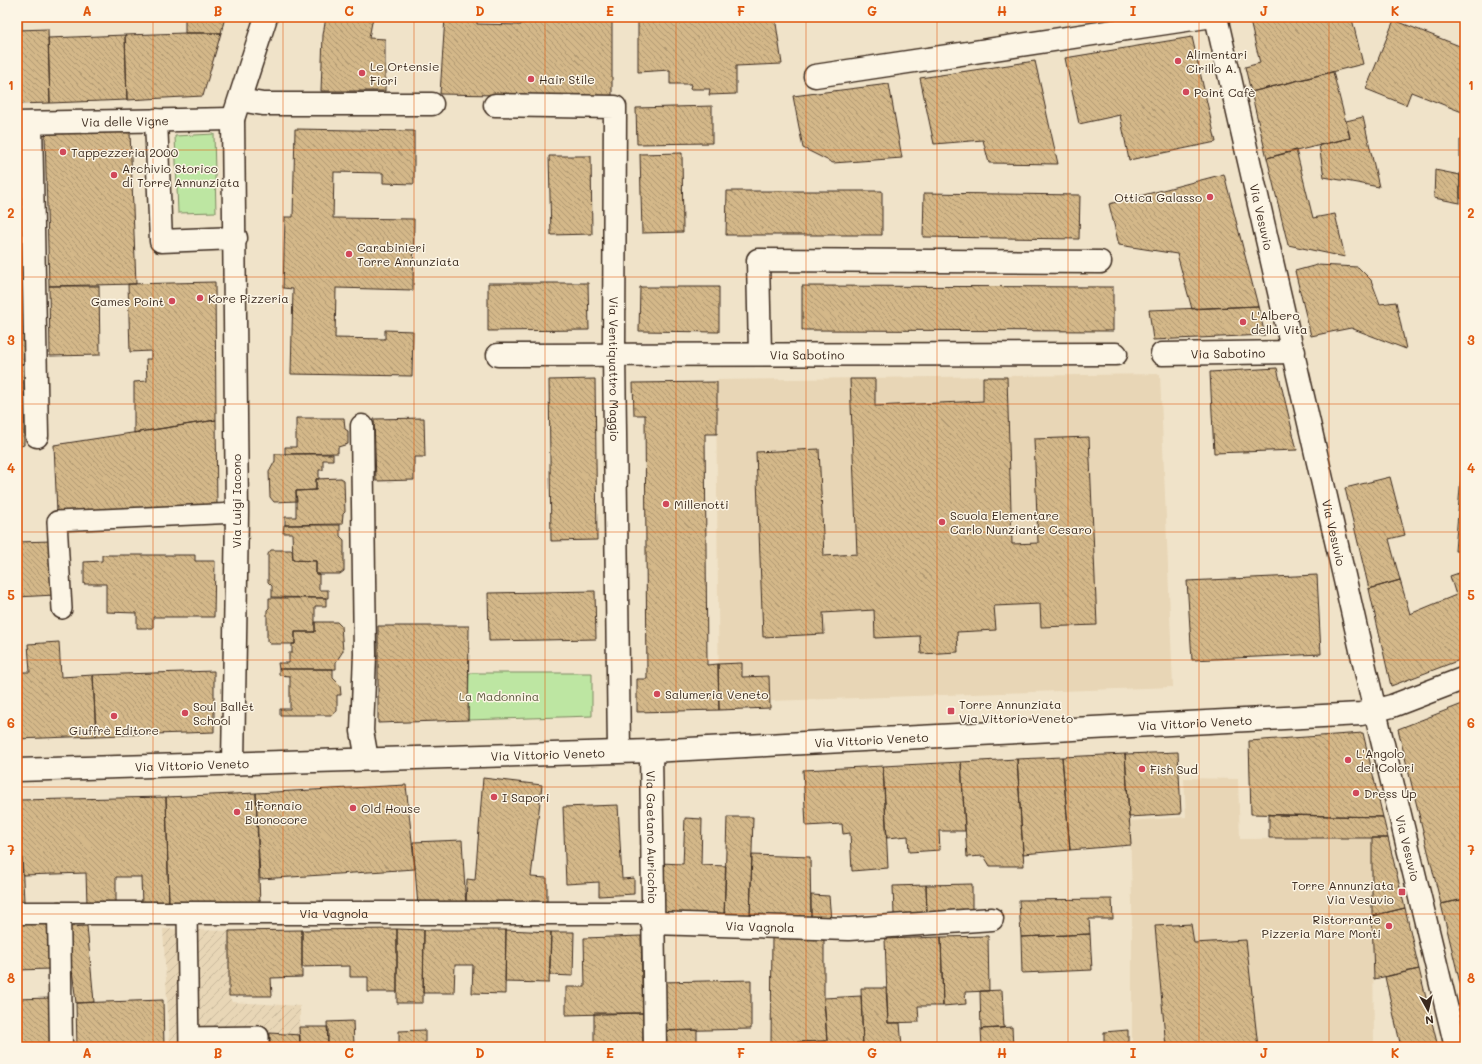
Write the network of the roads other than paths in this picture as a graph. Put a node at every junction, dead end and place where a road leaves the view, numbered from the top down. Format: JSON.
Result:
{"nodes":[{"id":1,"x":266,"y":17,"type":"edge"},
{"id":2,"x":1206,"y":17,"type":"edge"},
{"id":3,"x":1216,"y":17,"type":"edge"},
{"id":4,"x":816,"y":76,"type":"dead end"},
{"id":5,"x":432,"y":104,"type":"dead end"},
{"id":6,"x":495,"y":105,"type":"dead end"},
{"id":7,"x":237,"y":109,"type":"junction"},
{"id":8,"x":156,"y":120,"type":"junction"},
{"id":9,"x":24,"y":123,"type":"edge"},
{"id":10,"x":236,"y":238,"type":"junction"},
{"id":11,"x":1100,"y":262,"type":"dead end"},
{"id":12,"x":1294,"y":352,"type":"junction"},
{"id":13,"x":498,"y":354,"type":"dead end"},
{"id":14,"x":614,"y":354,"type":"junction"},
{"id":15,"x":760,"y":354,"type":"junction"},
{"id":16,"x":1116,"y":354,"type":"dead end"},
{"id":17,"x":1162,"y":354,"type":"dead end"},
{"id":18,"x":362,"y":426,"type":"dead end"},
{"id":19,"x":37,"y":436,"type":"dead end"},
{"id":20,"x":237,"y":513,"type":"junction"},
{"id":21,"x":62,"y":610,"type":"dead end"},
{"id":22,"x":1465,"y":678,"type":"edge"},
{"id":23,"x":1375,"y":711,"type":"junction"},
{"id":24,"x":619,"y":751,"type":"junction"},
{"id":25,"x":651,"y":751,"type":"junction"},
{"id":26,"x":367,"y":759,"type":"junction"},
{"id":27,"x":233,"y":763,"type":"junction"},
{"id":28,"x":17,"y":770,"type":"edge"},
{"id":29,"x":17,"y":913,"type":"edge"},
{"id":30,"x":59,"y":913,"type":"junction"},
{"id":31,"x":187,"y":913,"type":"junction"},
{"id":32,"x":652,"y":918,"type":"junction"},
{"id":33,"x":992,"y":919,"type":"dead end"},
{"id":34,"x":189,"y":1042,"type":"edge"},
{"id":35,"x":61,"y":1047,"type":"edge"},
{"id":36,"x":259,"y":1047,"type":"edge"},
{"id":37,"x":655,"y":1047,"type":"edge"},
{"id":38,"x":1456,"y":1047,"type":"edge"}],
"edges":[{"from":1,"to":7,"type":"street","name":"Via Luigi Iacono"},
{"from":2,"to":4,"type":"street"},
{"from":3,"to":12,"type":"street","name":"Via Vesuvio"},
{"from":5,"to":7,"type":"street","name":"Via delle Vigne"},
{"from":6,"to":14,"type":"street","name":"Via Ventiquattro Maggio"},
{"from":7,"to":8,"type":"street","name":"Via delle Vigne"},
{"from":7,"to":10,"type":"street","name":"Via Luigi Iacono"},
{"from":8,"to":9,"type":"street","name":"Via delle Vigne"},
{"from":8,"to":10,"type":"street"},
{"from":9,"to":19,"type":"street"},
{"from":10,"to":20,"type":"street","name":"Via Luigi Iacono"},
{"from":11,"to":15,"type":"street"},
{"from":12,"to":17,"type":"street","name":"Via Sabotino"},
{"from":12,"to":23,"type":"street","name":"Via Vesuvio"},
{"from":13,"to":14,"type":"street","name":"Via Sabotino"},
{"from":14,"to":15,"type":"street","name":"Via Sabotino"},
{"from":14,"to":24,"type":"street","name":"Via Ventiquattro Maggio"},
{"from":15,"to":16,"type":"street","name":"Via Sabotino"},
{"from":18,"to":26,"type":"street"},
{"from":20,"to":21,"type":"lane"},
{"from":20,"to":27,"type":"street","name":"Via Luigi Iacono"},
{"from":22,"to":23,"type":"street","name":"Via Vittorio Veneto"},
{"from":23,"to":25,"type":"street","name":"Via Vittorio Veneto"},
{"from":23,"to":38,"type":"street","name":"Via Vesuvio"},
{"from":24,"to":25,"type":"street","name":"Via Vittorio Veneto"},
{"from":24,"to":26,"type":"street","name":"Via Vittorio Veneto"},
{"from":25,"to":32,"type":"street","name":"Via Gaetano Auricchio"},
{"from":26,"to":27,"type":"street","name":"Via Vittorio Veneto"},
{"from":27,"to":28,"type":"street","name":"Via Vittorio Veneto"},
{"from":29,"to":30,"type":"street","name":"Via Vagnola"},
{"from":30,"to":31,"type":"street","name":"Via Vagnola"},
{"from":30,"to":35,"type":"street"},
{"from":31,"to":32,"type":"street","name":"Via Vagnola"},
{"from":31,"to":34,"type":"lane"},
{"from":32,"to":33,"type":"street","name":"Via Vagnola"},
{"from":32,"to":37,"type":"street"},
{"from":34,"to":36,"type":"lane"}]}
